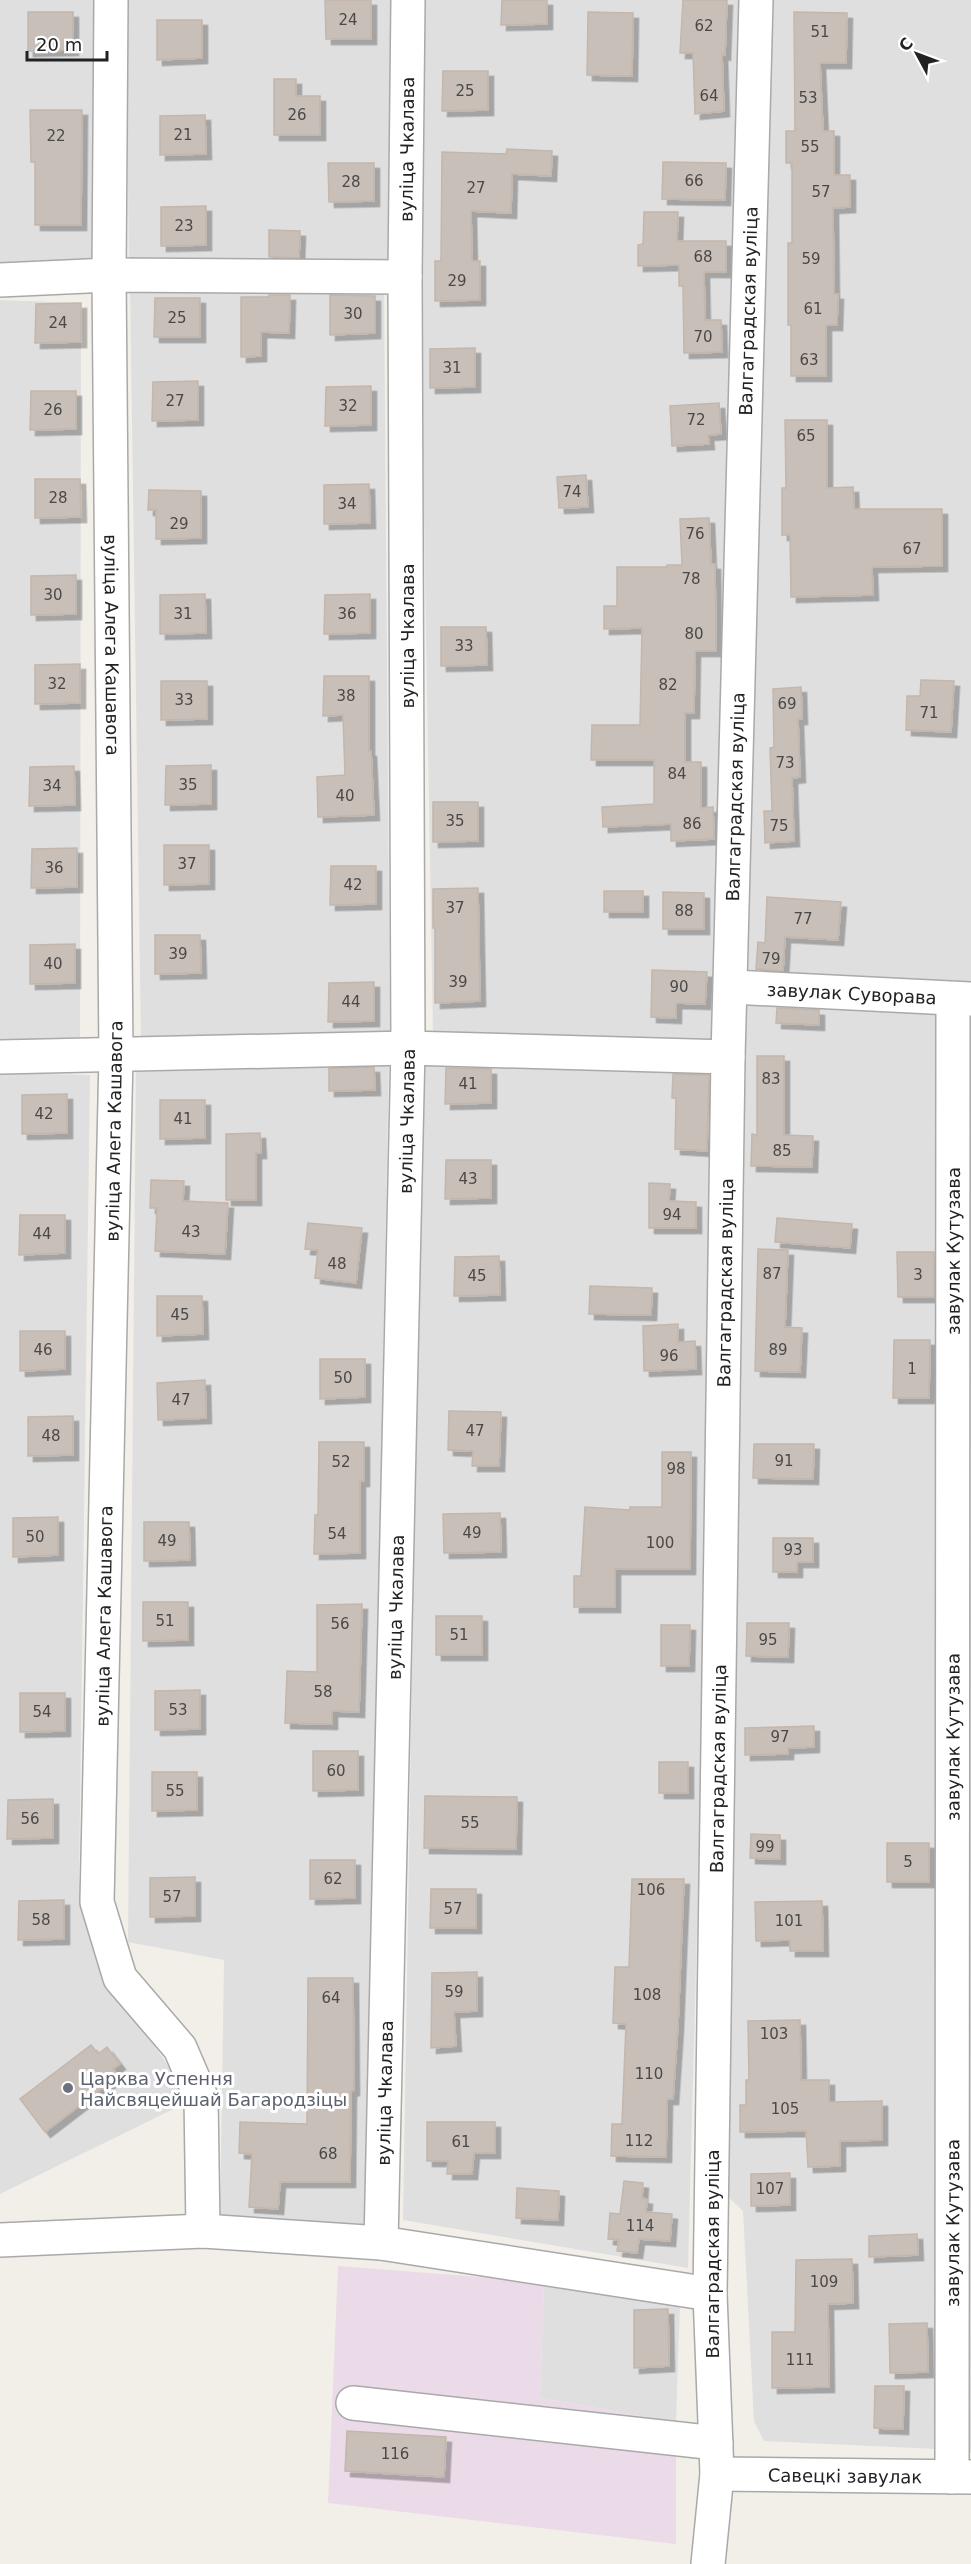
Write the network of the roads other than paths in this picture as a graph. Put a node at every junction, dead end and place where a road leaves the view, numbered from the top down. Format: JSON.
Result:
{"nodes":[{"id":1,"x":111,"y":0,"type":"edge"},
{"id":2,"x":408,"y":0,"type":"edge"},
{"id":3,"x":756,"y":0,"type":"edge"},
{"id":4,"x":109,"y":275,"type":"junction"},
{"id":5,"x":405,"y":277,"type":"junction"},
{"id":6,"x":0,"y":280,"type":"edge"},
{"id":7,"x":732,"y":987,"type":"junction"},
{"id":8,"x":962,"y":999,"type":"edge"},
{"id":9,"x":408,"y":1048,"type":"junction"},
{"id":10,"x":116,"y":1055,"type":"junction"},
{"id":11,"x":0,"y":1058,"type":"edge"},
{"id":12,"x":729,"y":1058,"type":"junction"},
{"id":13,"x":203,"y":2231,"type":"junction"},
{"id":14,"x":0,"y":2240,"type":"edge"},
{"id":15,"x":381,"y":2243,"type":"junction"},
{"id":16,"x":710,"y":2294,"type":"junction"},
{"id":17,"x":353,"y":2403,"type":"dead end"},
{"id":18,"x":716,"y":2459,"type":"junction"},
{"id":19,"x":962,"y":2477,"type":"edge"},
{"id":20,"x":708,"y":2564,"type":"edge"}],
"edges":[{"from":1,"to":4,"type":"street","name":"вуліца Алега Кашавога"},
{"from":2,"to":5,"type":"street","name":"вуліца Чкалава"},
{"from":3,"to":7,"type":"street","name":"Валгаградская вуліца"},
{"from":4,"to":5,"type":"street"},
{"from":4,"to":6,"type":"street"},
{"from":4,"to":10,"type":"street","name":"вуліца Алега Кашавога"},
{"from":5,"to":9,"type":"street","name":"вуліца Чкалава"},
{"from":7,"to":8,"type":"street","name":"завулак Суворава"},
{"from":7,"to":12,"type":"street","name":"Валгаградская вуліца"},
{"from":8,"to":19,"type":"street","name":"завулак Кутузава"},
{"from":9,"to":10,"type":"street"},
{"from":9,"to":12,"type":"street"},
{"from":9,"to":15,"type":"street","name":"вуліца Чкалава"},
{"from":10,"to":11,"type":"street"},
{"from":10,"to":13,"type":"street","name":"вуліца Алега Кашавога"},
{"from":12,"to":16,"type":"street","name":"Валгаградская вуліца"},
{"from":13,"to":14,"type":"street"},
{"from":13,"to":15,"type":"street"},
{"from":15,"to":16,"type":"street"},
{"from":16,"to":18,"type":"street","name":"Валгаградская вуліца"},
{"from":17,"to":18,"type":"street","name":"Савецкі завулак"},
{"from":18,"to":19,"type":"street","name":"Савецкі завулак"},
{"from":18,"to":20,"type":"street","name":"Валгаградская вуліца"}]}
